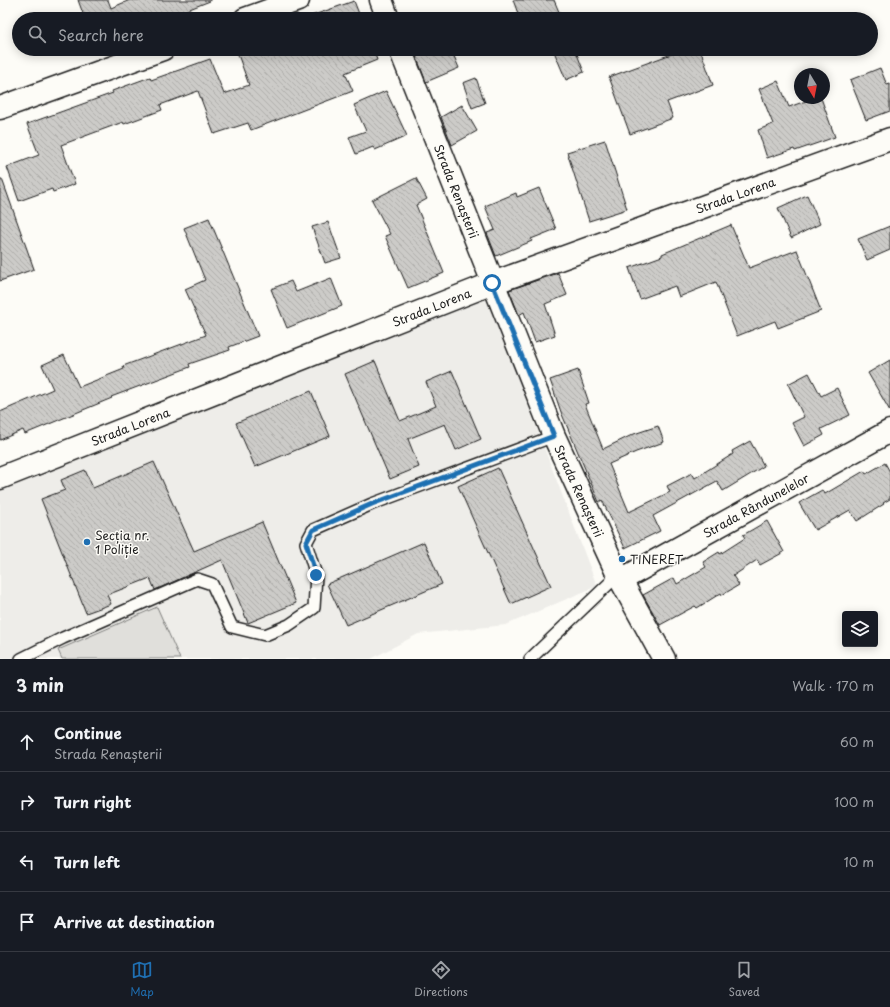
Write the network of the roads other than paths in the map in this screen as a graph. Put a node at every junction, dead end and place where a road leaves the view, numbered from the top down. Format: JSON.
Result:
{"nodes":[{"id":1,"x":298,"y":0,"type":"edge"},
{"id":2,"x":381,"y":0,"type":"edge"},
{"id":3,"x":265,"y":12,"type":"edge"},
{"id":4,"x":385,"y":12,"type":"edge"},
{"id":5,"x":144,"y":56,"type":"edge"},
{"id":6,"x":403,"y":56,"type":"edge"},
{"id":7,"x":0,"y":108,"type":"edge"},
{"id":8,"x":890,"y":139,"type":"edge"},
{"id":9,"x":492,"y":283,"type":"junction"},
{"id":10,"x":890,"y":432,"type":"edge"},
{"id":11,"x":554,"y":436,"type":"junction"},
{"id":12,"x":0,"y":478,"type":"edge"},
{"id":13,"x":619,"y":578,"type":"junction"},
{"id":14,"x":21,"y":659,"type":"edge"},
{"id":15,"x":530,"y":659,"type":"edge"},
{"id":16,"x":664,"y":659,"type":"edge"}],
"edges":[{"from":1,"to":3,"type":"street"},
{"from":2,"to":4,"type":"street"},
{"from":5,"to":7,"type":"street"},
{"from":6,"to":9,"type":"street","name":"Strada Renașterii"},
{"from":8,"to":9,"type":"street","name":"Strada Lorena"},
{"from":9,"to":11,"type":"street","name":"Strada Renașterii"},
{"from":9,"to":12,"type":"street","name":"Strada Lorena"},
{"from":10,"to":13,"type":"street","name":"Strada Rândunelelor"},
{"from":11,"to":13,"type":"street","name":"Strada Renașterii"},
{"from":11,"to":14,"type":"lane"},
{"from":13,"to":15,"type":"lane"},
{"from":13,"to":16,"type":"street","name":"Strada Renașterii"}]}
